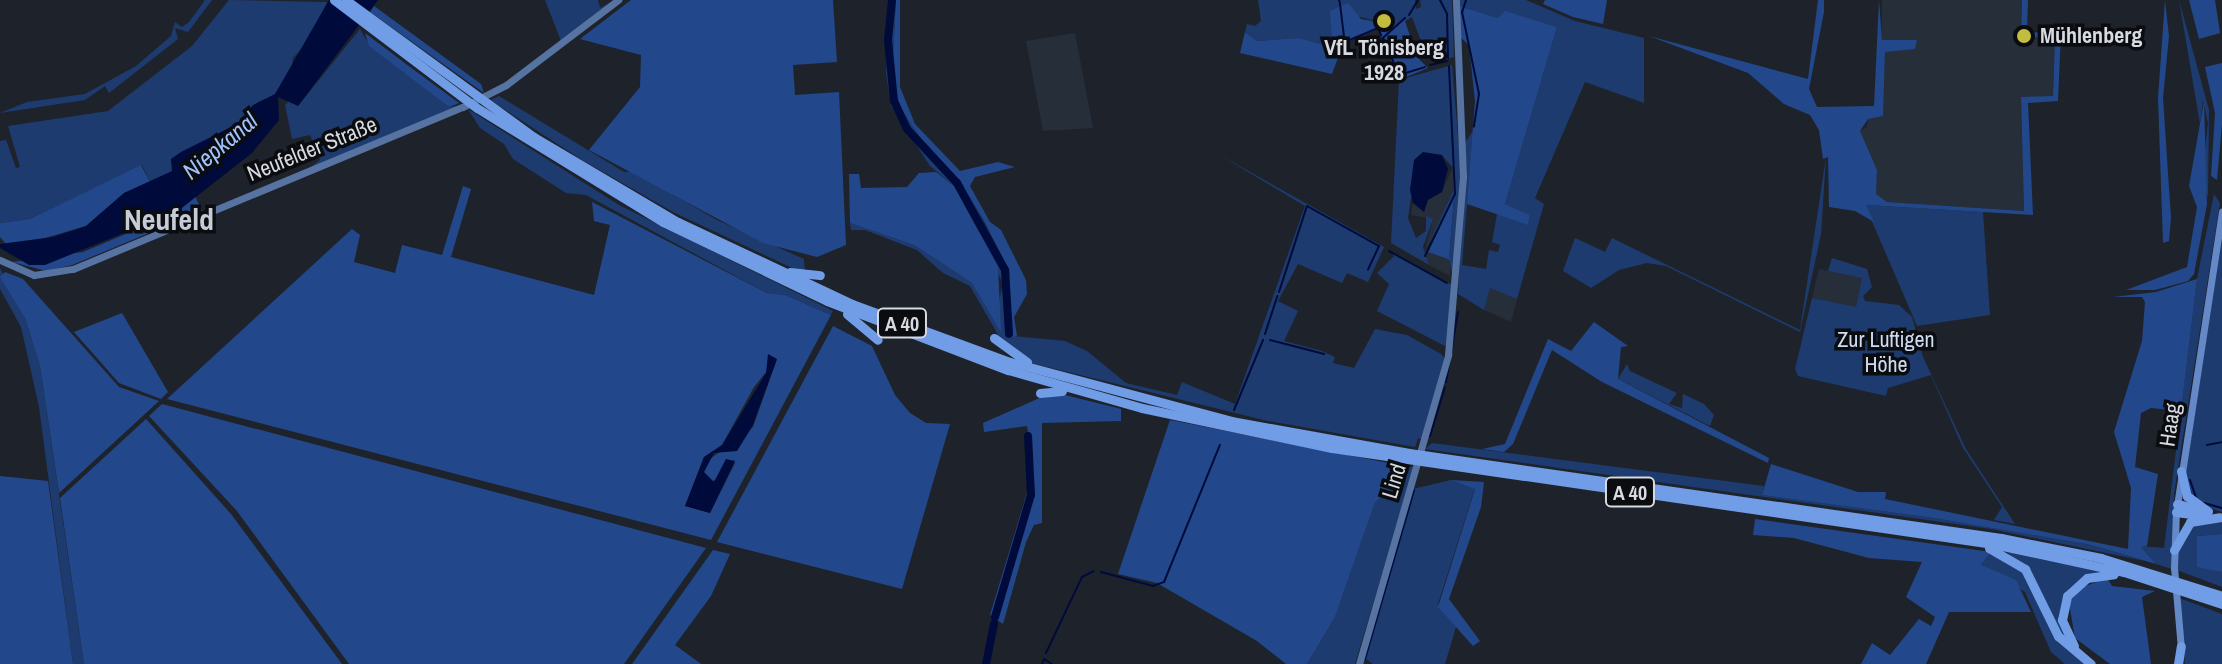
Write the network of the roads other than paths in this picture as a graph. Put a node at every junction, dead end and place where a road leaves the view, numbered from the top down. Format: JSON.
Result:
{"nodes":[{"id":1,"x":334,"y":0,"type":"edge"},
{"id":2,"x":346,"y":0,"type":"edge"},
{"id":3,"x":618,"y":0,"type":"edge"},
{"id":4,"x":1456,"y":0,"type":"edge"},
{"id":5,"x":371,"y":25,"type":"junction"},
{"id":6,"x":482,"y":106,"type":"junction"},
{"id":7,"x":2222,"y":211,"type":"edge"},
{"id":8,"x":0,"y":260,"type":"edge"},
{"id":9,"x":760,"y":262,"type":"junction"},
{"id":10,"x":820,"y":275,"type":"dead end"},
{"id":11,"x":827,"y":301,"type":"junction"},
{"id":12,"x":994,"y":338,"type":"dead end"},
{"id":13,"x":878,"y":340,"type":"dead end"},
{"id":14,"x":1048,"y":374,"type":"junction"},
{"id":15,"x":1040,"y":393,"type":"dead end"},
{"id":16,"x":1105,"y":398,"type":"junction"},
{"id":17,"x":1408,"y":456,"type":"junction"},
{"id":18,"x":1427,"y":460,"type":"junction"},
{"id":19,"x":2181,"y":471,"type":"junction"},
{"id":20,"x":2176,"y":508,"type":"junction"},
{"id":21,"x":2208,"y":511,"type":"junction"},
{"id":22,"x":2221,"y":516,"type":"edge"},
{"id":23,"x":1967,"y":540,"type":"junction"},
{"id":24,"x":2174,"y":550,"type":"junction"},
{"id":25,"x":2148,"y":575,"type":"junction"},
{"id":26,"x":2200,"y":592,"type":"junction"},
{"id":27,"x":2222,"y":596,"type":"edge"},
{"id":28,"x":2222,"y":604,"type":"edge"},
{"id":29,"x":2181,"y":646,"type":"joint"},
{"id":30,"x":1359,"y":664,"type":"edge"},
{"id":31,"x":2094,"y":664,"type":"edge"},
{"id":32,"x":2180,"y":664,"type":"edge"}],
"edges":[{"from":1,"to":5,"type":"highway","number":"A 40"},
{"from":2,"to":5,"type":"highway","number":"A 40"},
{"from":3,"to":8,"type":"main road","name":"Neufelder Straße"},
{"from":4,"to":30,"type":"main road","name":"Lind"},
{"from":5,"to":6,"type":"highway","number":"A 40"},
{"from":6,"to":9,"type":"highway","number":"A 40"},
{"from":6,"to":11,"type":"highway","number":"A 40"},
{"from":7,"to":19,"type":"main road","name":"Haag"},
{"from":9,"to":10,"type":"highway"},
{"from":9,"to":14,"type":"highway","number":"A 40"},
{"from":11,"to":13,"type":"highway"},
{"from":11,"to":16,"type":"highway","number":"A 40"},
{"from":12,"to":14,"type":"highway"},
{"from":14,"to":17,"type":"highway","number":"A 40"},
{"from":15,"to":16,"type":"highway"},
{"from":16,"to":17,"type":"highway","number":"A 40"},
{"from":17,"to":18,"type":"highway","number":"A 40"},
{"from":18,"to":23,"type":"highway","number":"A 40"},
{"from":18,"to":25,"type":"highway","number":"A 40"},
{"from":19,"to":20,"type":"main road","name":"Haag"},
{"from":19,"to":21,"type":"highway"},
{"from":20,"to":21,"type":"highway"},
{"from":20,"to":22,"type":"highway"},
{"from":20,"to":24,"type":"main road","name":"Haag"},
{"from":21,"to":22,"type":"highway"},
{"from":22,"to":24,"type":"highway"},
{"from":23,"to":25,"type":"highway","number":"A 40"},
{"from":23,"to":31,"type":"highway"},
{"from":24,"to":29,"type":"main road","name":"Haag"},
{"from":25,"to":26,"type":"highway","number":"A 40"},
{"from":25,"to":31,"type":"highway"},
{"from":26,"to":27,"type":"highway","number":"A 40"},
{"from":26,"to":28,"type":"highway","number":"A 40"},
{"from":29,"to":32,"type":"highway"}]}
